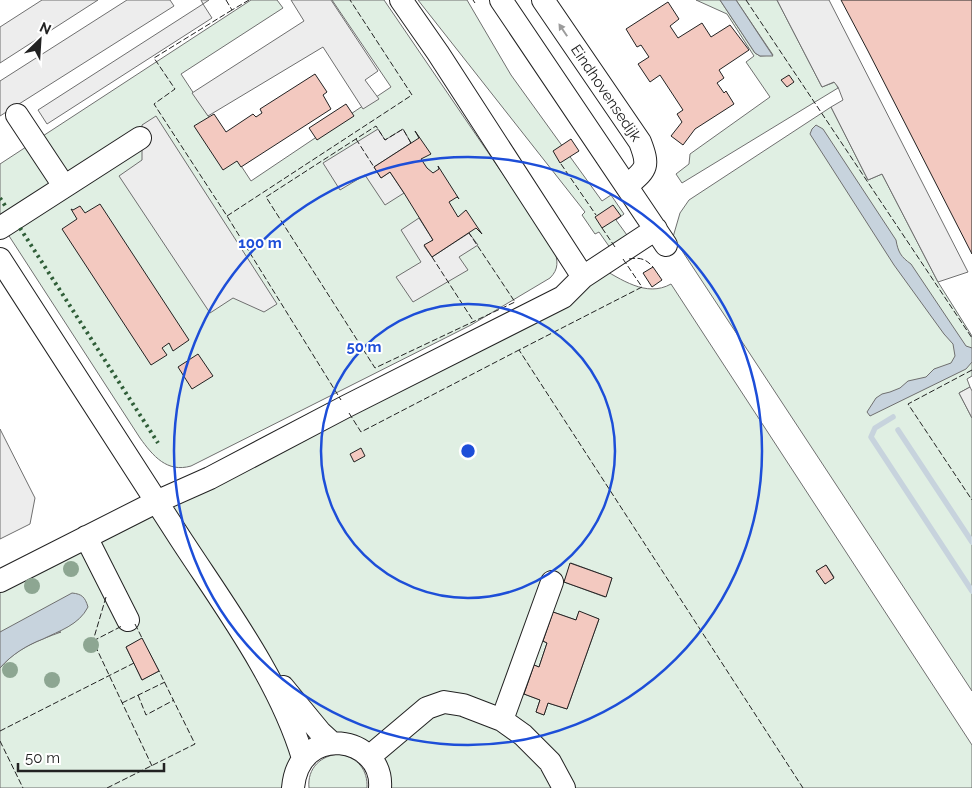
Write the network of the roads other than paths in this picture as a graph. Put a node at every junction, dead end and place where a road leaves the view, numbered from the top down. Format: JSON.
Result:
{"nodes":[{"id":1,"x":402,"y":0,"type":"edge"},
{"id":2,"x":501,"y":0,"type":"edge"},
{"id":3,"x":543,"y":0,"type":"edge"},
{"id":4,"x":17,"y":115,"type":"dead end"},
{"id":5,"x":140,"y":138,"type":"dead end"},
{"id":6,"x":64,"y":186,"type":"junction"},
{"id":7,"x":627,"y":186,"type":"junction"},
{"id":8,"x":0,"y":228,"type":"edge"},
{"id":9,"x":0,"y":259,"type":"edge"},
{"id":10,"x":583,"y":277,"type":"junction"},
{"id":11,"x":156,"y":502,"type":"junction"},
{"id":12,"x":86,"y":537,"type":"junction"},
{"id":13,"x":0,"y":581,"type":"edge"},
{"id":14,"x":552,"y":582,"type":"dead end"},
{"id":15,"x":128,"y":620,"type":"dead end"},
{"id":16,"x":243,"y":635,"type":"junction"},
{"id":17,"x":502,"y":720,"type":"junction"},
{"id":18,"x":332,"y":743,"type":"junction"},
{"id":19,"x":369,"y":757,"type":"junction"},
{"id":20,"x":302,"y":758,"type":"junction"},
{"id":21,"x":289,"y":786,"type":"edge"},
{"id":22,"x":380,"y":788,"type":"edge"},
{"id":23,"x":564,"y":788,"type":"edge"}],
"edges":[{"from":1,"to":10,"type":"street"},
{"from":2,"to":7,"type":"street"},
{"from":7,"to":3,"type":"street","name":"Eindhovensedijk","one_way":true},
{"from":4,"to":6,"type":"street"},
{"from":5,"to":6,"type":"street"},
{"from":6,"to":8,"type":"street"},
{"from":7,"to":10,"type":"street"},
{"from":9,"to":11,"type":"street"},
{"from":10,"to":11,"type":"street"},
{"from":11,"to":12,"type":"street"},
{"from":11,"to":16,"type":"street"},
{"from":12,"to":13,"type":"street"},
{"from":12,"to":15,"type":"street"},
{"from":14,"to":17,"type":"street"},
{"from":16,"to":18,"type":"street"},
{"from":16,"to":20,"type":"street"},
{"from":17,"to":19,"type":"street"},
{"from":17,"to":23,"type":"street"},
{"from":18,"to":19,"type":"street"},
{"from":18,"to":20,"type":"street"},
{"from":19,"to":22,"type":"street"},
{"from":20,"to":21,"type":"street"}]}
